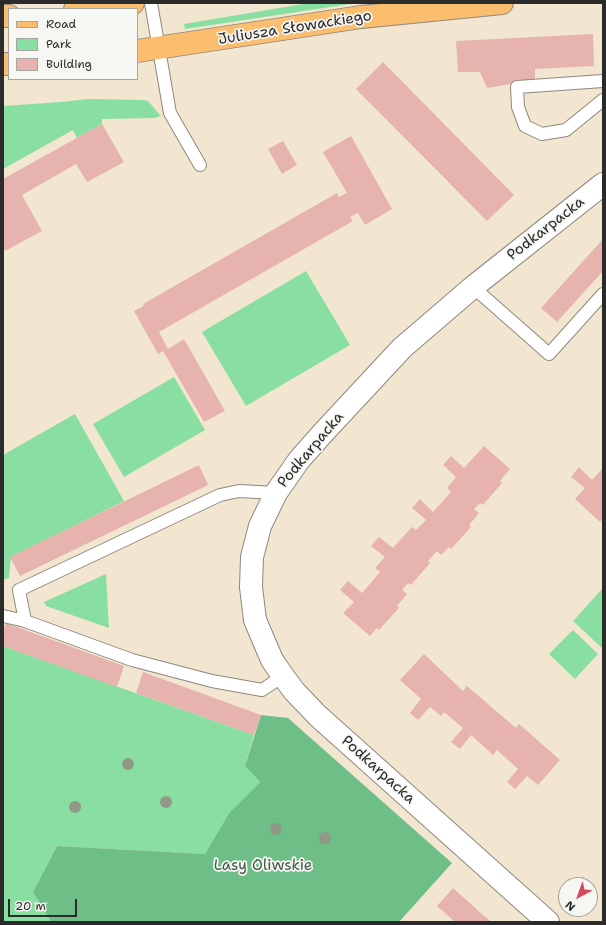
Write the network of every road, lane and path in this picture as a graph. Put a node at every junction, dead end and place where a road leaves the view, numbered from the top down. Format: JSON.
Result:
{"nodes":[{"id":1,"x":133,"y":3,"type":"edge"},
{"id":2,"x":151,"y":3,"type":"edge"},
{"id":3,"x":502,"y":3,"type":"edge"},
{"id":4,"x":85,"y":8,"type":"edge"},
{"id":5,"x":160,"y":49,"type":"junction"},
{"id":6,"x":138,"y":51,"type":"edge"},
{"id":7,"x":603,"y":81,"type":"edge"},
{"id":8,"x":603,"y":100,"type":"edge"},
{"id":9,"x":200,"y":165,"type":"dead end"},
{"id":10,"x":602,"y":188,"type":"edge"},
{"id":11,"x":473,"y":287,"type":"junction"},
{"id":12,"x":603,"y":294,"type":"edge"},
{"id":13,"x":276,"y":493,"type":"junction"},
{"id":14,"x":3,"y":616,"type":"edge"},
{"id":15,"x":24,"y":621,"type":"junction"},
{"id":16,"x":283,"y":676,"type":"junction"},
{"id":17,"x":548,"y":922,"type":"edge"}],
"edges":[{"from":1,"to":4,"type":"main road"},
{"from":2,"to":5,"type":"lane"},
{"from":3,"to":5,"type":"main road","name":"Juliusza Słowackiego"},
{"from":5,"to":6,"type":"main road","name":"Juliusza Słowackiego"},
{"from":5,"to":9,"type":"lane"},
{"from":7,"to":8,"type":"lane"},
{"from":10,"to":11,"type":"street","name":"Podkarpacka"},
{"from":11,"to":12,"type":"lane"},
{"from":11,"to":13,"type":"street","name":"Podkarpacka"},
{"from":13,"to":15,"type":"lane"},
{"from":13,"to":16,"type":"street","name":"Podkarpacka"},
{"from":14,"to":15,"type":"lane"},
{"from":15,"to":16,"type":"lane"},
{"from":16,"to":17,"type":"street","name":"Podkarpacka"}]}
